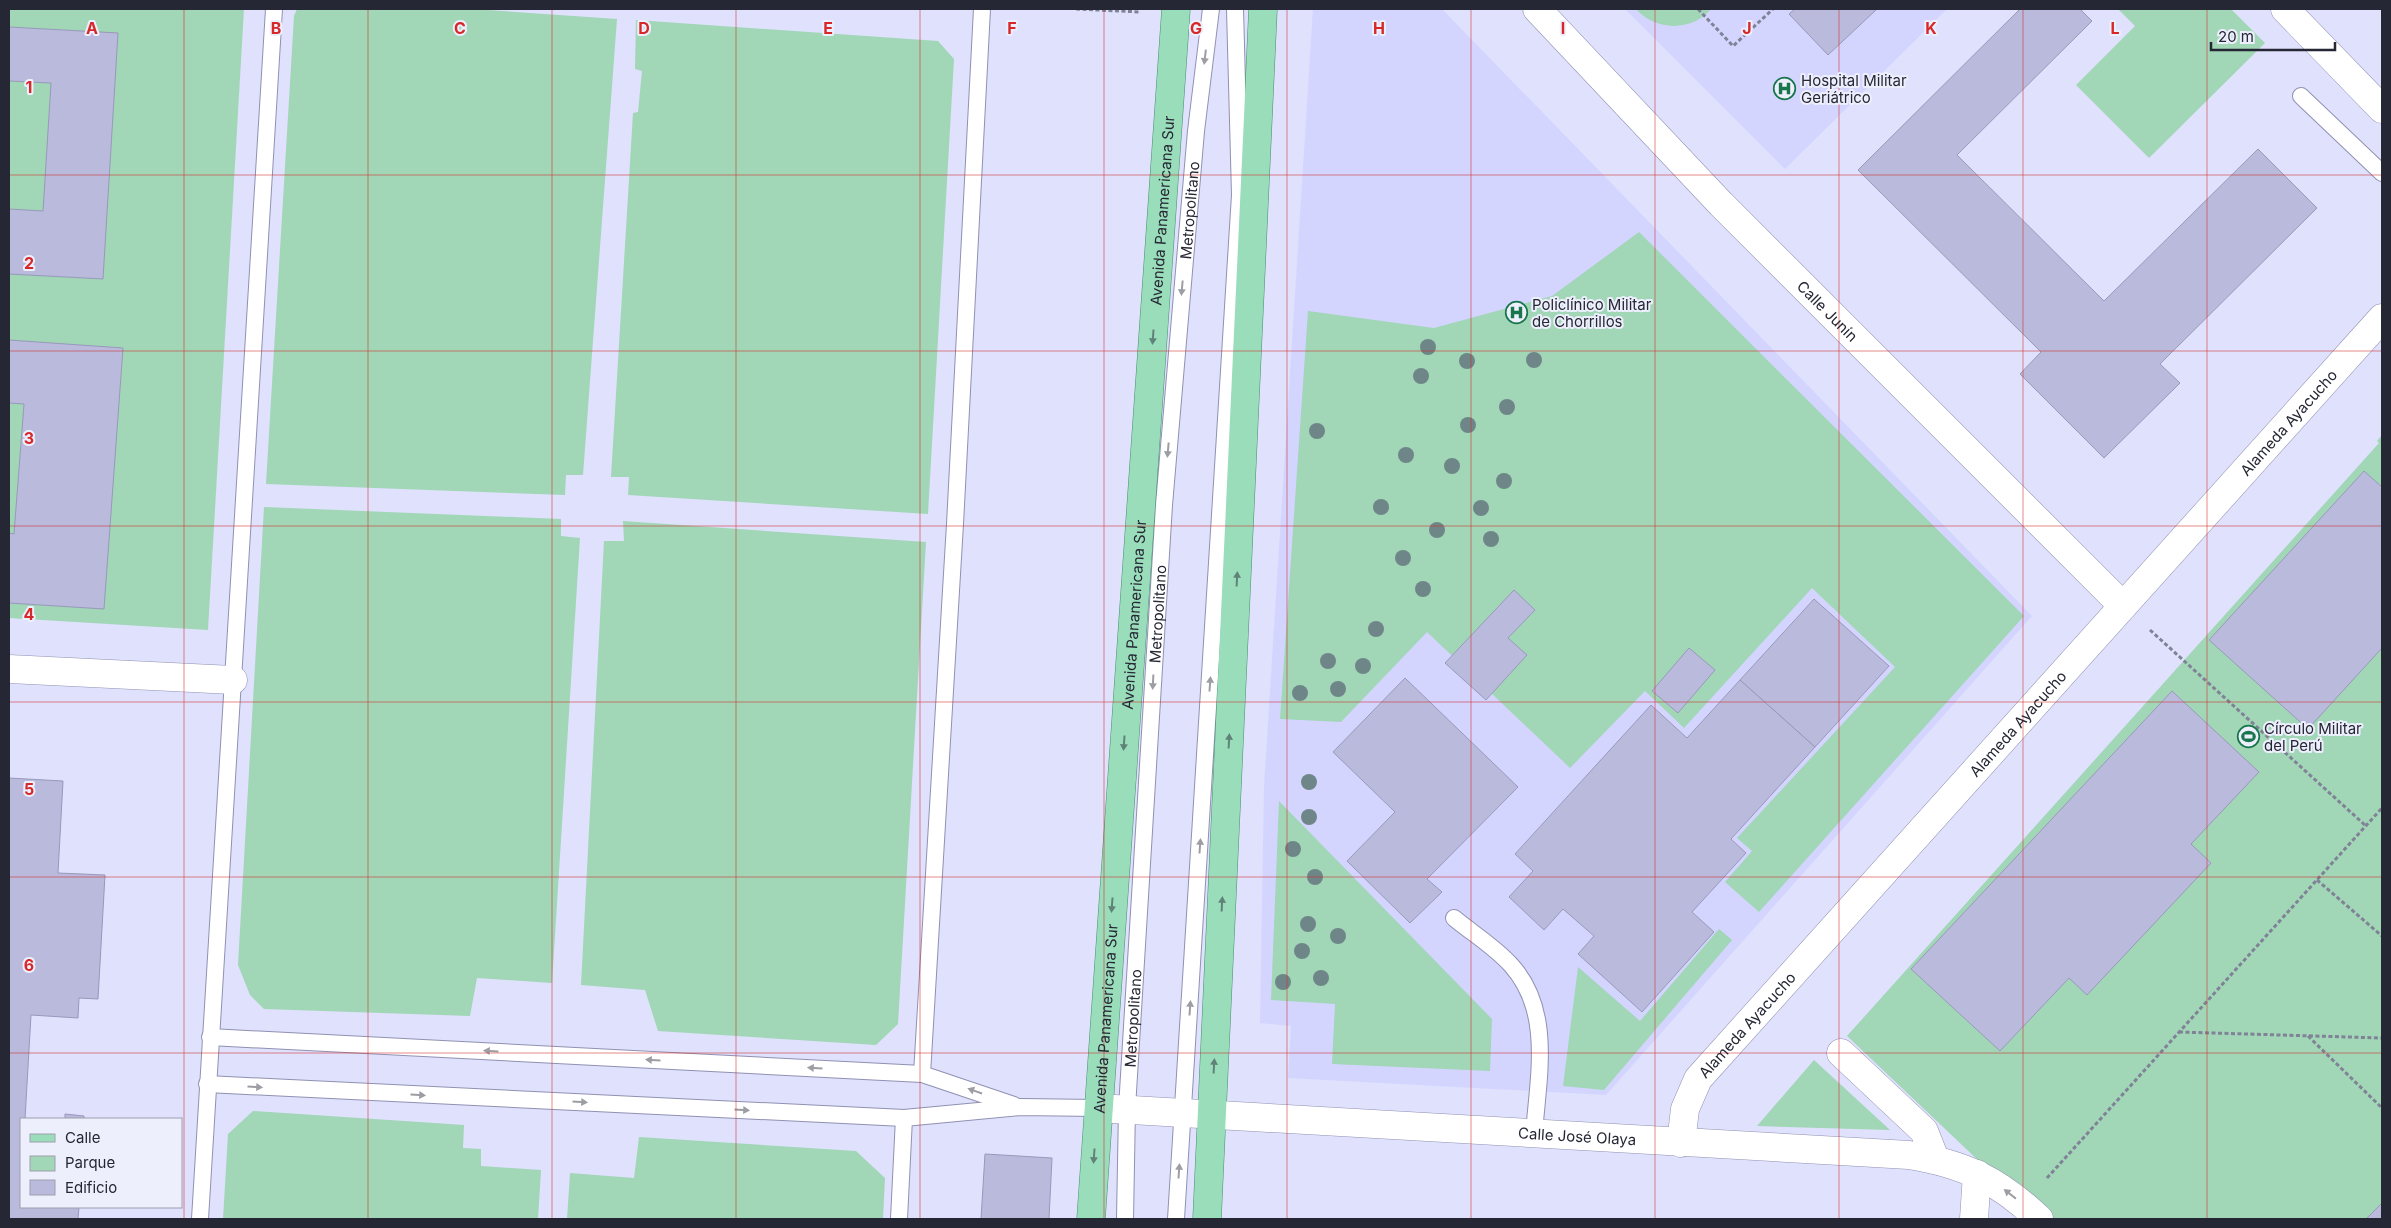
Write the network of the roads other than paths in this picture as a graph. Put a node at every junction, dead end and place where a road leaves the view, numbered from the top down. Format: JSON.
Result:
{"nodes":[{"id":1,"x":274,"y":9,"type":"edge"},
{"id":2,"x":982,"y":9,"type":"edge"},
{"id":3,"x":1176,"y":9,"type":"edge"},
{"id":4,"x":1211,"y":9,"type":"edge"},
{"id":5,"x":1235,"y":9,"type":"edge"},
{"id":6,"x":1263,"y":9,"type":"edge"},
{"id":7,"x":1537,"y":9,"type":"edge"},
{"id":8,"x":2285,"y":9,"type":"edge"},
{"id":9,"x":2301,"y":96,"type":"dead end"},
{"id":10,"x":2382,"y":109,"type":"edge"},
{"id":11,"x":2382,"y":173,"type":"edge"},
{"id":12,"x":2382,"y":318,"type":"edge"},
{"id":13,"x":2123,"y":606,"type":"junction"},
{"id":14,"x":9,"y":669,"type":"edge"},
{"id":15,"x":232,"y":680,"type":"junction"},
{"id":16,"x":1454,"y":918,"type":"dead end"},
{"id":17,"x":210,"y":1037,"type":"junction"},
{"id":18,"x":1841,"y":1054,"type":"dead end"},
{"id":19,"x":922,"y":1074,"type":"junction"},
{"id":20,"x":207,"y":1084,"type":"junction"},
{"id":21,"x":1021,"y":1107,"type":"junction"},
{"id":22,"x":1097,"y":1108,"type":"junction"},
{"id":23,"x":1127,"y":1108,"type":"junction"},
{"id":24,"x":1183,"y":1113,"type":"junction"},
{"id":25,"x":1212,"y":1115,"type":"junction"},
{"id":26,"x":904,"y":1118,"type":"junction"},
{"id":27,"x":1534,"y":1134,"type":"junction"},
{"id":28,"x":1681,"y":1142,"type":"junction"},
{"id":29,"x":1935,"y":1159,"type":"junction"},
{"id":30,"x":1977,"y":1174,"type":"junction"},
{"id":31,"x":2031,"y":1212,"type":"edge"},
{"id":32,"x":200,"y":1219,"type":"edge"},
{"id":33,"x":900,"y":1219,"type":"edge"},
{"id":34,"x":1091,"y":1219,"type":"edge"},
{"id":35,"x":1125,"y":1219,"type":"edge"},
{"id":36,"x":1176,"y":1219,"type":"edge"},
{"id":37,"x":1206,"y":1219,"type":"edge"},
{"id":38,"x":1974,"y":1219,"type":"edge"}],
"edges":[{"from":1,"to":15,"type":"lane"},
{"from":2,"to":19,"type":"lane"},
{"from":3,"to":22,"type":"main road","name":"Avenida Panamericana Sur","one_way":true},
{"from":4,"to":23,"type":"lane","name":"Metropolitano","one_way":true},
{"from":24,"to":5,"type":"lane","one_way":true},
{"from":25,"to":6,"type":"main road","one_way":true},
{"from":7,"to":13,"type":"street","name":"Calle Junín"},
{"from":8,"to":10,"type":"street"},
{"from":9,"to":11,"type":"lane"},
{"from":12,"to":13,"type":"street","name":"Alameda Ayacucho"},
{"from":13,"to":28,"type":"street","name":"Alameda Ayacucho"},
{"from":14,"to":15,"type":"street"},
{"from":15,"to":17,"type":"lane"},
{"from":16,"to":27,"type":"lane"},
{"from":19,"to":17,"type":"lane","one_way":true},
{"from":17,"to":20,"type":"lane"},
{"from":18,"to":29,"type":"street"},
{"from":21,"to":19,"type":"lane","one_way":true},
{"from":20,"to":26,"type":"lane","one_way":true},
{"from":20,"to":32,"type":"lane"},
{"from":21,"to":22,"type":"lane"},
{"from":21,"to":26,"type":"lane"},
{"from":22,"to":23,"type":"street","name":"Calle José Olaya"},
{"from":22,"to":34,"type":"main road","name":"Avenida Panamericana Sur","one_way":true},
{"from":23,"to":24,"type":"street","name":"Calle José Olaya"},
{"from":23,"to":35,"type":"lane","name":"Metropolitano"},
{"from":24,"to":25,"type":"street","name":"Calle José Olaya"},
{"from":36,"to":24,"type":"lane","one_way":true},
{"from":25,"to":27,"type":"street","name":"Calle José Olaya"},
{"from":25,"to":37,"type":"main road"},
{"from":26,"to":33,"type":"lane"},
{"from":27,"to":28,"type":"street","name":"Calle José Olaya"},
{"from":28,"to":29,"type":"street","name":"Calle José Olaya"},
{"from":29,"to":30,"type":"street","name":"Calle José Olaya"},
{"from":31,"to":30,"type":"street","name":"Calle José Olaya","one_way":true},
{"from":30,"to":38,"type":"street"}]}
